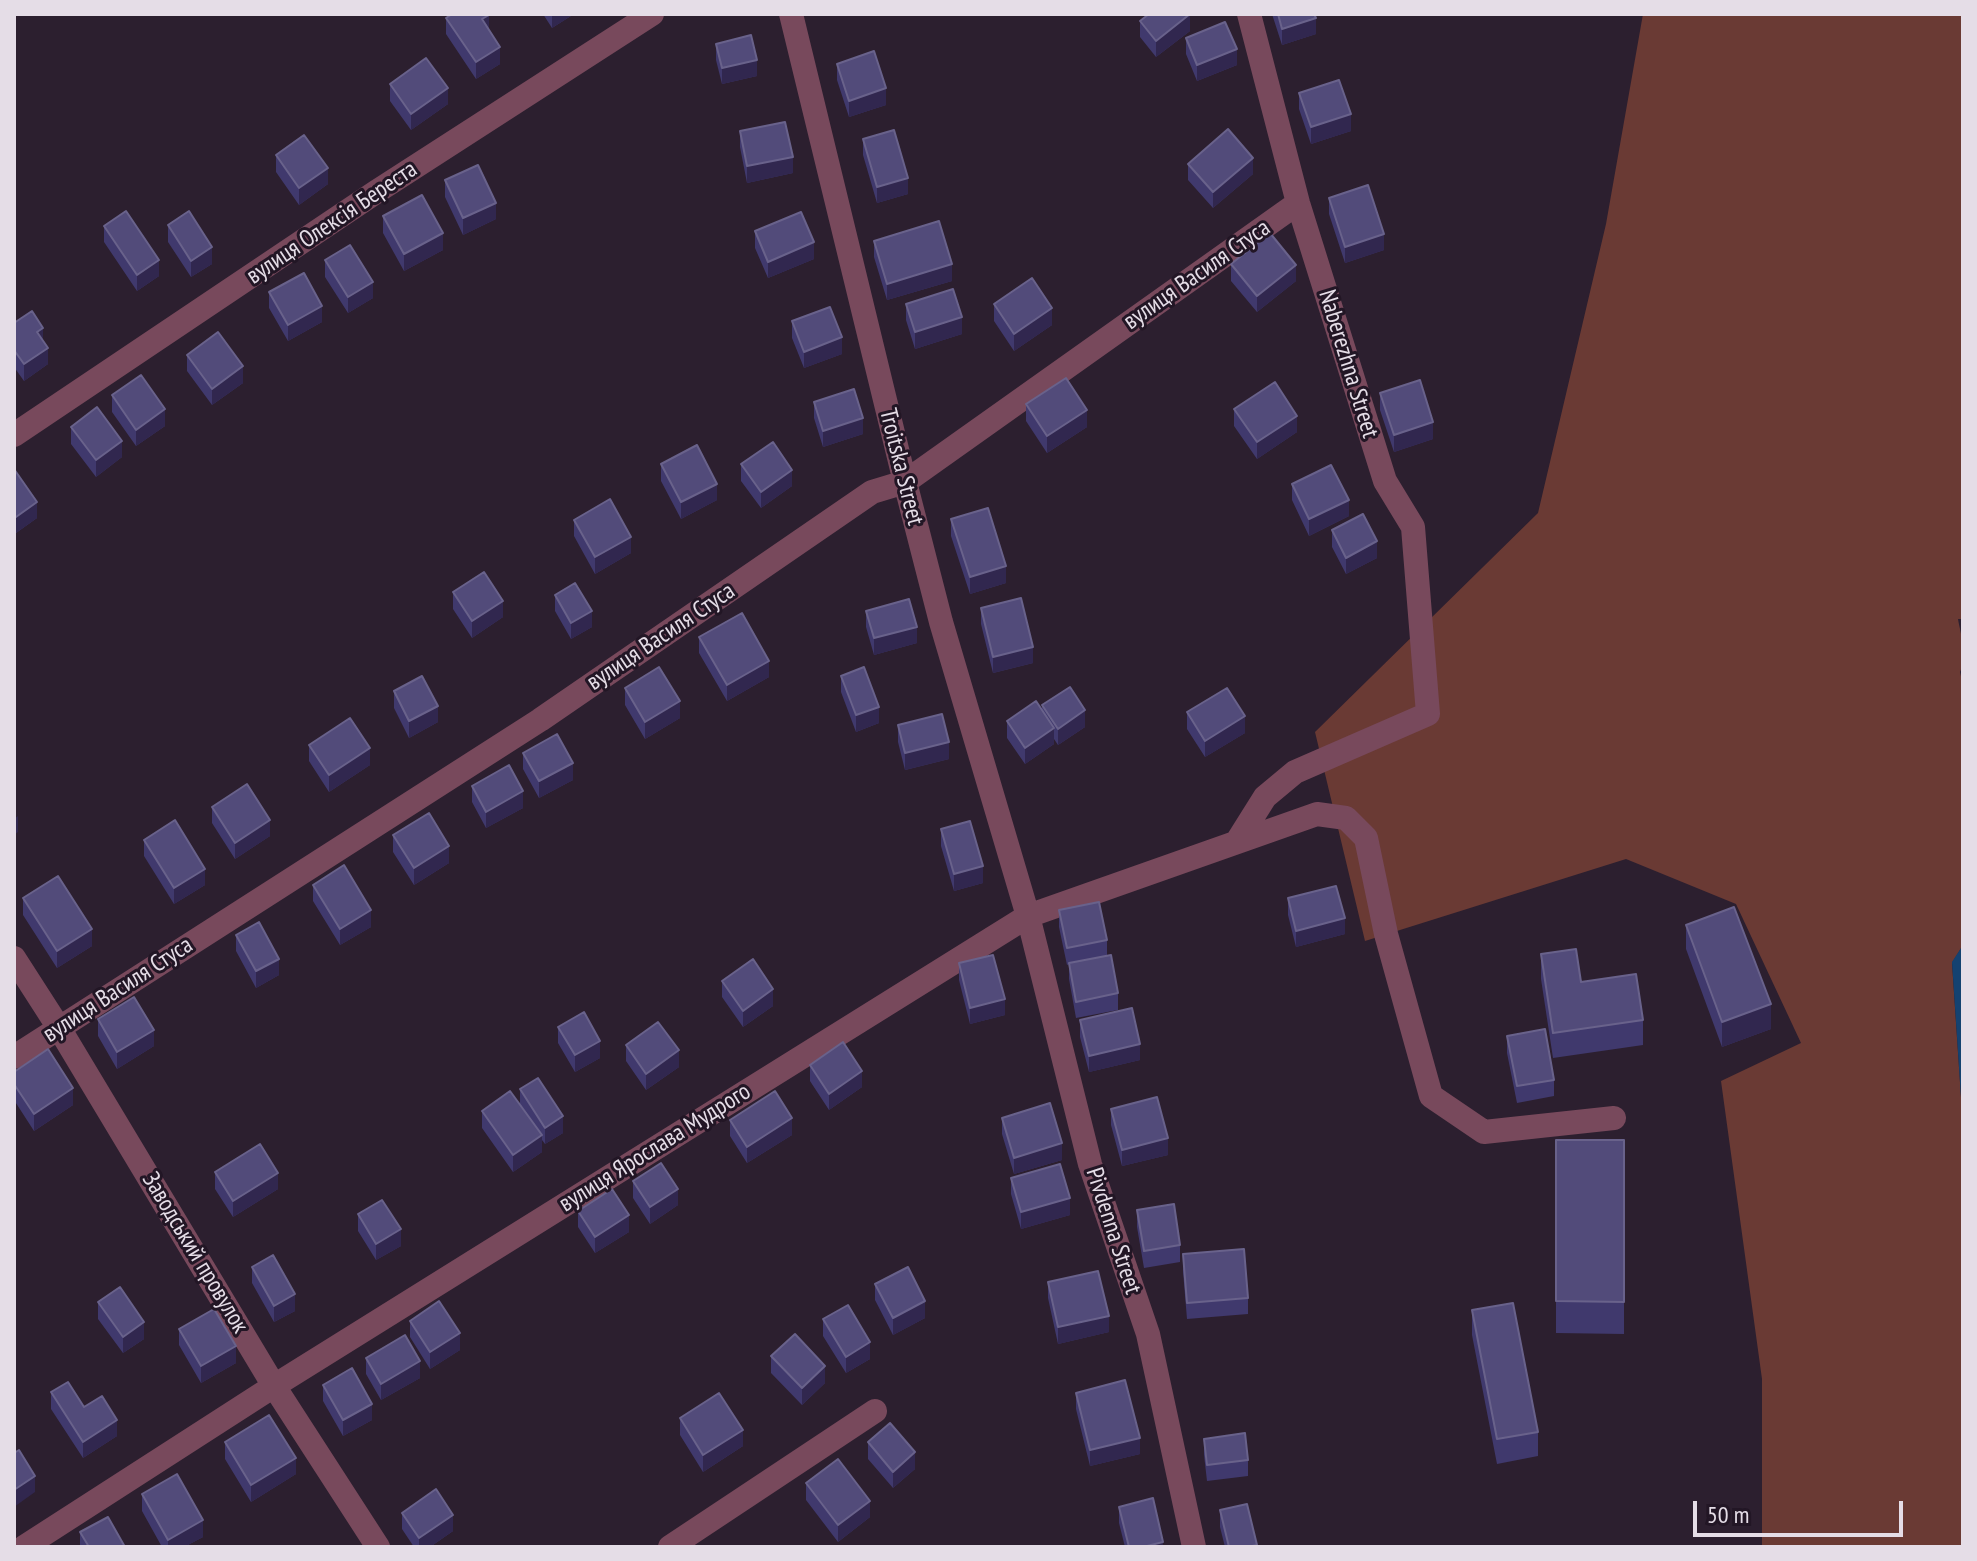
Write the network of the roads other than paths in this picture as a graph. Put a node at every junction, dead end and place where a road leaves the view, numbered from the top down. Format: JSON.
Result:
{"nodes":[{"id":1,"x":652,"y":14,"type":"edge"},
{"id":2,"x":791,"y":14,"type":"edge"},
{"id":3,"x":1249,"y":14,"type":"edge"},
{"id":4,"x":1298,"y":203,"type":"junction"},
{"id":5,"x":14,"y":435,"type":"edge"},
{"id":6,"x":905,"y":482,"type":"junction"},
{"id":7,"x":1238,"y":840,"type":"junction"},
{"id":8,"x":1028,"y":916,"type":"junction"},
{"id":9,"x":14,"y":958,"type":"edge"},
{"id":10,"x":59,"y":1028,"type":"junction"},
{"id":11,"x":14,"y":1057,"type":"edge"},
{"id":12,"x":1614,"y":1118,"type":"dead end"},
{"id":13,"x":274,"y":1386,"type":"junction"},
{"id":14,"x":875,"y":1411,"type":"dead end"},
{"id":15,"x":24,"y":1547,"type":"edge"},
{"id":16,"x":378,"y":1547,"type":"edge"},
{"id":17,"x":670,"y":1547,"type":"edge"},
{"id":18,"x":1194,"y":1547,"type":"edge"}],
"edges":[{"from":1,"to":5,"type":"street","name":"вулиця Олексія Береста"},
{"from":2,"to":6,"type":"street","name":"Troitska Street"},
{"from":3,"to":4,"type":"street","name":"Naberezhna Street"},
{"from":4,"to":6,"type":"street","name":"вулиця Василя Стуса"},
{"from":4,"to":7,"type":"street","name":"Naberezhna Street"},
{"from":6,"to":8,"type":"street","name":"Troitska Street"},
{"from":6,"to":10,"type":"street","name":"вулиця Василя Стуса"},
{"from":7,"to":8,"type":"street","name":"вулиця Ярослава Мудрого"},
{"from":7,"to":12,"type":"street","name":"вулиця Ярослава Мудрого"},
{"from":8,"to":13,"type":"street","name":"вулиця Ярослава Мудрого"},
{"from":8,"to":18,"type":"street","name":"Pivdenna Street"},
{"from":9,"to":10,"type":"street","name":"Заводський провулок"},
{"from":10,"to":11,"type":"street","name":"вулиця Василя Стуса"},
{"from":10,"to":13,"type":"street","name":"Заводський провулок"},
{"from":13,"to":15,"type":"street","name":"вулиця Ярослава Мудрого"},
{"from":13,"to":16,"type":"street","name":"Заводський провулок"},
{"from":14,"to":17,"type":"street"}]}
